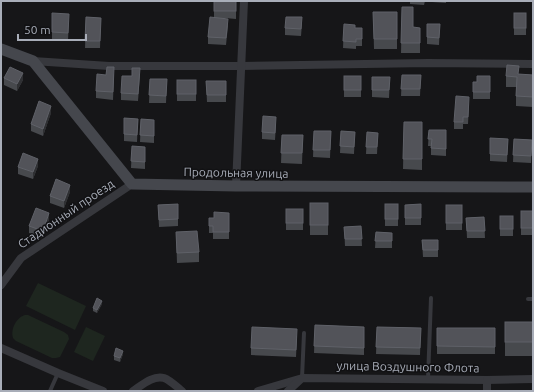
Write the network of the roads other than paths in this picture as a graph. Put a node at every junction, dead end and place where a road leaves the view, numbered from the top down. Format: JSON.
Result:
{"nodes":[{"id":1,"x":244,"y":1,"type":"edge"},
{"id":2,"x":3,"y":47,"type":"edge"},
{"id":3,"x":33,"y":61,"type":"junction"},
{"id":4,"x":533,"y":64,"type":"edge"},
{"id":5,"x":241,"y":66,"type":"junction"},
{"id":6,"x":132,"y":184,"type":"junction"},
{"id":7,"x":236,"y":186,"type":"junction"},
{"id":8,"x":533,"y":187,"type":"edge"},
{"id":9,"x":1,"y":285,"type":"edge"},
{"id":10,"x":431,"y":298,"type":"dead end"},
{"id":11,"x":528,"y":299,"type":"dead end"},
{"id":12,"x":533,"y":299,"type":"edge"},
{"id":13,"x":304,"y":333,"type":"dead end"},
{"id":14,"x":1,"y":348,"type":"edge"},
{"id":15,"x":58,"y":373,"type":"junction"},
{"id":16,"x":302,"y":378,"type":"junction"},
{"id":17,"x":428,"y":379,"type":"junction"},
{"id":18,"x":533,"y":379,"type":"edge"},
{"id":19,"x":488,"y":380,"type":"junction"},
{"id":20,"x":50,"y":391,"type":"edge"},
{"id":21,"x":103,"y":391,"type":"edge"},
{"id":22,"x":133,"y":391,"type":"edge"},
{"id":23,"x":182,"y":391,"type":"edge"},
{"id":24,"x":258,"y":391,"type":"edge"},
{"id":25,"x":288,"y":391,"type":"edge"},
{"id":26,"x":487,"y":391,"type":"edge"}],
"edges":[{"from":1,"to":5,"type":"street"},
{"from":2,"to":3,"type":"street"},
{"from":3,"to":5,"type":"street"},
{"from":3,"to":6,"type":"street"},
{"from":4,"to":5,"type":"street"},
{"from":5,"to":7,"type":"street"},
{"from":6,"to":7,"type":"street","name":"Продольная улица"},
{"from":6,"to":9,"type":"street","name":"Стадионный проезд"},
{"from":7,"to":8,"type":"street","name":"Продольная улица"},
{"from":10,"to":17,"type":"lane"},
{"from":11,"to":12,"type":"lane"},
{"from":13,"to":16,"type":"lane"},
{"from":14,"to":15,"type":"street"},
{"from":15,"to":20,"type":"lane"},
{"from":15,"to":21,"type":"street"},
{"from":16,"to":17,"type":"street","name":"улица Воздушного Флота"},
{"from":16,"to":24,"type":"street","name":"улица Воздушного Флота"},
{"from":16,"to":25,"type":"street"},
{"from":17,"to":19,"type":"street","name":"улица Воздушного Флота"},
{"from":18,"to":19,"type":"street","name":"улица Воздушного Флота"},
{"from":19,"to":26,"type":"street"},
{"from":22,"to":23,"type":"street"}]}
